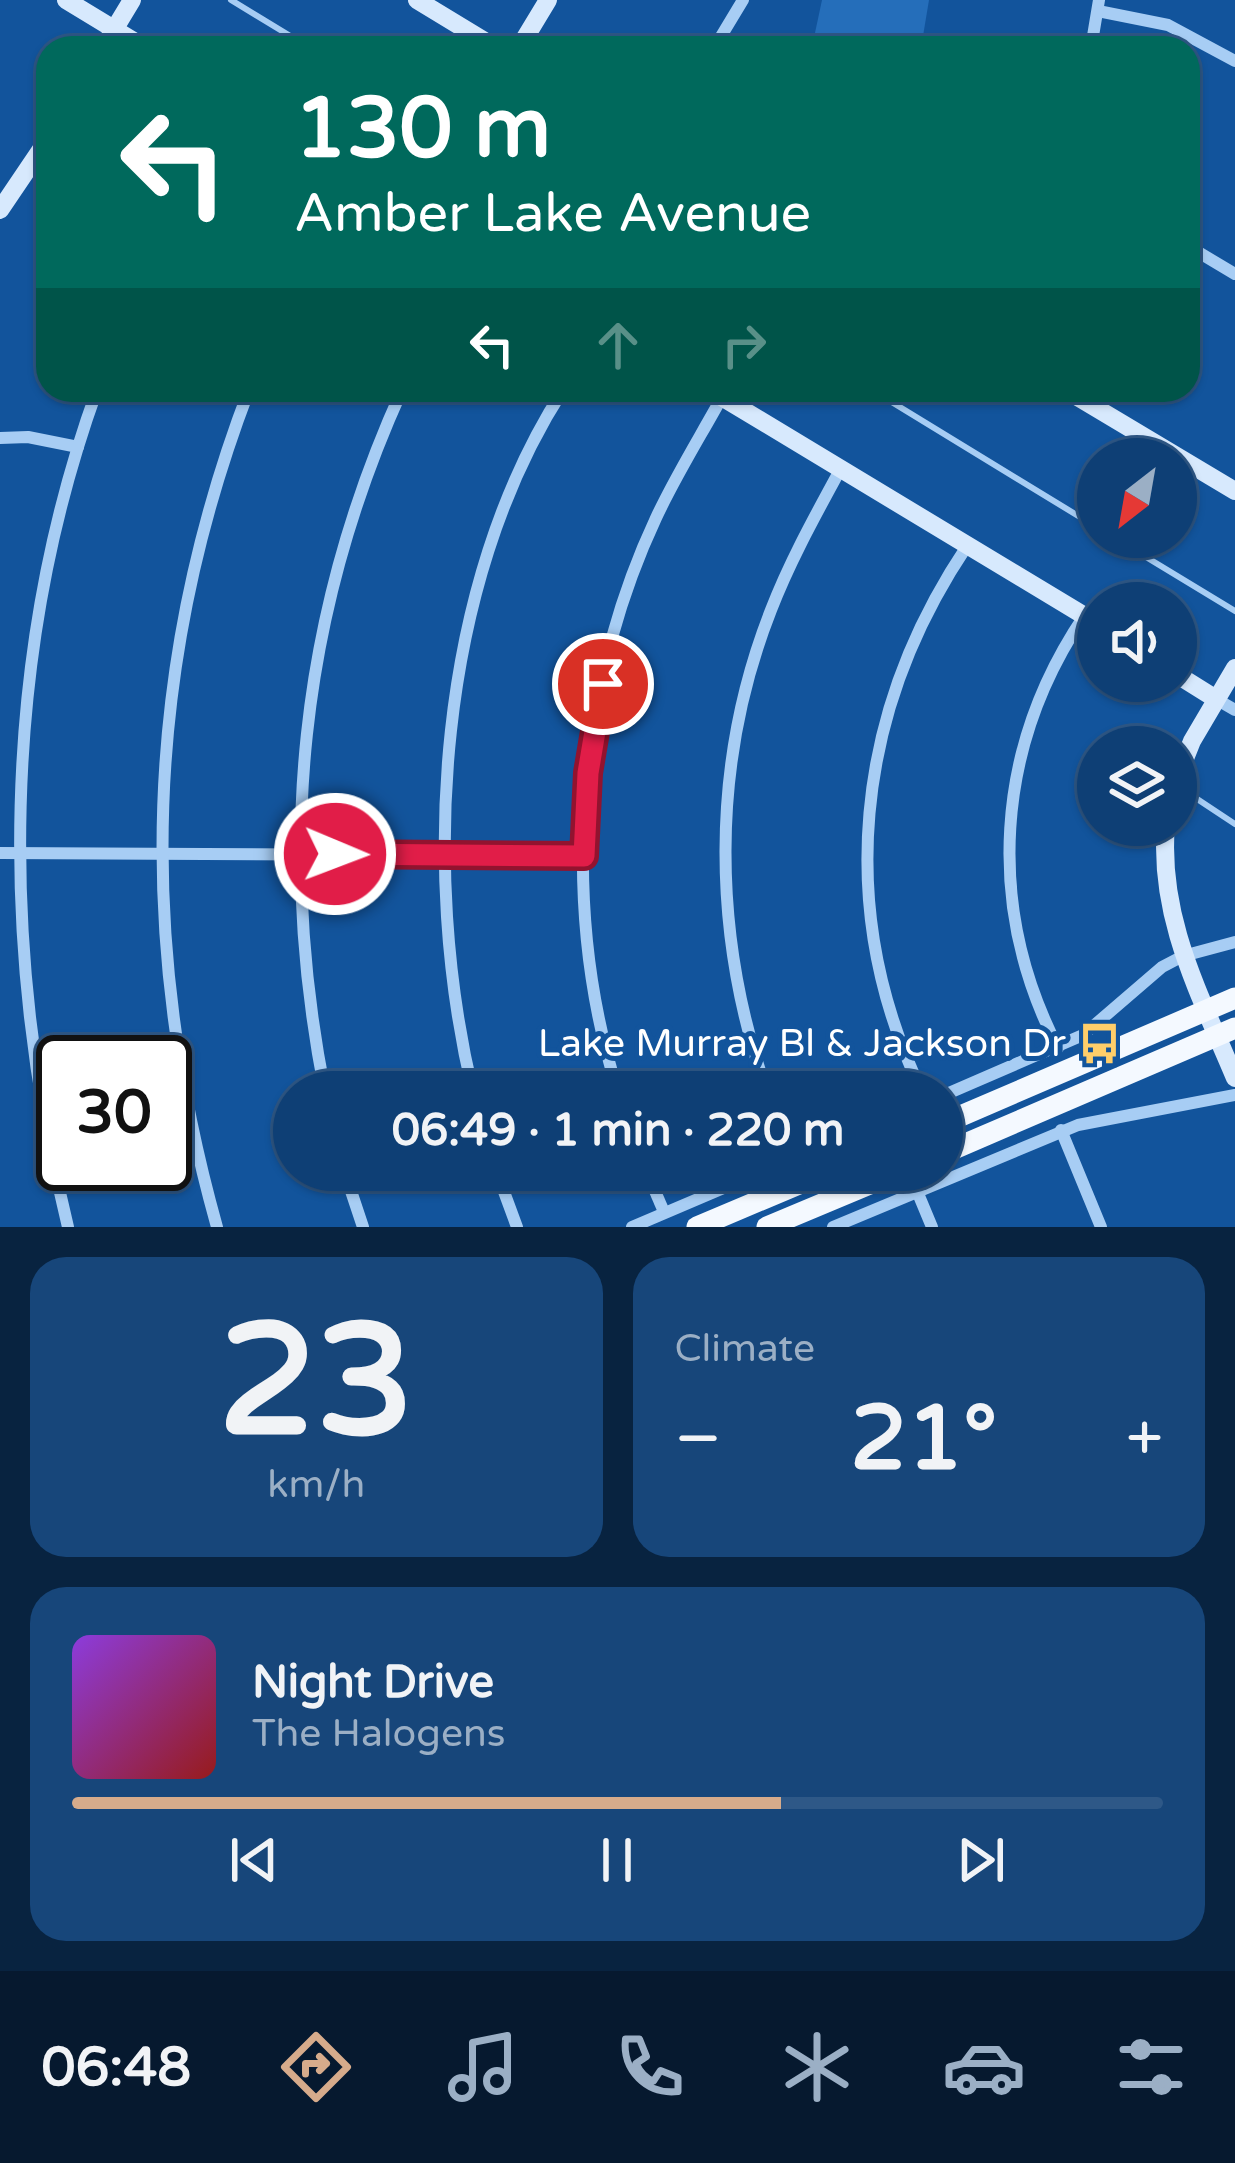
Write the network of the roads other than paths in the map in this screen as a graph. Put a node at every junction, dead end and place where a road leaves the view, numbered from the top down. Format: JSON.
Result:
{"nodes":[{"id":1,"x":66,"y":0,"type":"edge"},
{"id":2,"x":132,"y":0,"type":"edge"},
{"id":3,"x":231,"y":0,"type":"edge"},
{"id":4,"x":417,"y":0,"type":"edge"},
{"id":5,"x":548,"y":0,"type":"edge"},
{"id":6,"x":742,"y":0,"type":"edge"},
{"id":7,"x":1098,"y":6,"type":"edge"},
{"id":8,"x":114,"y":29,"type":"junction"},
{"id":9,"x":110,"y":36,"type":"edge"},
{"id":10,"x":125,"y":36,"type":"edge"},
{"id":11,"x":290,"y":36,"type":"edge"},
{"id":12,"x":476,"y":36,"type":"edge"},
{"id":13,"x":526,"y":36,"type":"edge"},
{"id":14,"x":721,"y":36,"type":"edge"},
{"id":15,"x":1093,"y":36,"type":"edge"},
{"id":16,"x":1188,"y":36,"type":"edge"},
{"id":17,"x":1200,"y":42,"type":"edge"},
{"id":18,"x":1235,"y":61,"type":"edge"},
{"id":19,"x":36,"y":157,"type":"edge"},
{"id":20,"x":0,"y":210,"type":"edge"},
{"id":21,"x":1200,"y":253,"type":"edge"},
{"id":22,"x":1235,"y":274,"type":"edge"},
{"id":23,"x":93,"y":402,"type":"edge"},
{"id":24,"x":245,"y":402,"type":"edge"},
{"id":25,"x":397,"y":402,"type":"edge"},
{"id":26,"x":555,"y":402,"type":"edge"},
{"id":27,"x":712,"y":402,"type":"edge"},
{"id":28,"x":730,"y":402,"type":"edge"},
{"id":29,"x":892,"y":402,"type":"edge"},
{"id":30,"x":1086,"y":402,"type":"edge"},
{"id":31,"x":0,"y":438,"type":"edge"},
{"id":32,"x":78,"y":447,"type":"junction"},
{"id":33,"x":839,"y":470,"type":"junction"},
{"id":34,"x":1235,"y":490,"type":"edge"},
{"id":35,"x":1077,"y":515,"type":"edge"},
{"id":36,"x":967,"y":546,"type":"junction"},
{"id":37,"x":1148,"y":558,"type":"edge"},
{"id":38,"x":1235,"y":611,"type":"edge"},
{"id":39,"x":1077,"y":612,"type":"edge"},
{"id":40,"x":1077,"y":636,"type":"edge"},
{"id":41,"x":1235,"y":668,"type":"edge"},
{"id":42,"x":1197,"y":687,"type":"edge"},
{"id":43,"x":1216,"y":699,"type":"junction"},
{"id":44,"x":1235,"y":710,"type":"edge"},
{"id":45,"x":1197,"y":732,"type":"edge"},
{"id":46,"x":1197,"y":798,"type":"edge"},
{"id":47,"x":1235,"y":824,"type":"edge"},
{"id":48,"x":1166,"y":846,"type":"edge"},
{"id":49,"x":17,"y":853,"type":"junction"},
{"id":50,"x":299,"y":853,"type":"junction"},
{"id":51,"x":0,"y":854,"type":"edge"},
{"id":52,"x":160,"y":854,"type":"junction"},
{"id":53,"x":443,"y":855,"type":"junction"},
{"id":54,"x":584,"y":856,"type":"junction"},
{"id":55,"x":1235,"y":942,"type":"edge"},
{"id":56,"x":1183,"y":956,"type":"junction"},
{"id":57,"x":1235,"y":998,"type":"edge"},
{"id":58,"x":1206,"y":1010,"type":"junction"},
{"id":59,"x":1226,"y":1032,"type":"edge"},
{"id":60,"x":1058,"y":1048,"type":"junction"},
{"id":61,"x":321,"y":1071,"type":"edge"},
{"id":62,"x":469,"y":1071,"type":"edge"},
{"id":63,"x":613,"y":1071,"type":"edge"},
{"id":64,"x":761,"y":1071,"type":"edge"},
{"id":65,"x":913,"y":1071,"type":"edge"},
{"id":66,"x":1235,"y":1078,"type":"edge"},
{"id":67,"x":963,"y":1087,"type":"edge"},
{"id":68,"x":1235,"y":1094,"type":"edge"},
{"id":69,"x":963,"y":1115,"type":"edge"},
{"id":70,"x":1061,"y":1130,"type":"junction"},
{"id":71,"x":963,"y":1145,"type":"edge"},
{"id":72,"x":963,"y":1172,"type":"edge"},
{"id":73,"x":351,"y":1191,"type":"edge"},
{"id":74,"x":504,"y":1191,"type":"edge"},
{"id":75,"x":655,"y":1191,"type":"edge"},
{"id":76,"x":716,"y":1191,"type":"edge"},
{"id":77,"x":782,"y":1191,"type":"edge"},
{"id":78,"x":853,"y":1191,"type":"edge"},
{"id":79,"x":917,"y":1191,"type":"joint"},
{"id":80,"x":664,"y":1213,"type":"junction"},
{"id":81,"x":68,"y":1227,"type":"edge"},
{"id":82,"x":218,"y":1227,"type":"edge"},
{"id":83,"x":363,"y":1227,"type":"edge"},
{"id":84,"x":517,"y":1227,"type":"edge"},
{"id":85,"x":632,"y":1227,"type":"edge"},
{"id":86,"x":697,"y":1227,"type":"edge"},
{"id":87,"x":766,"y":1227,"type":"edge"},
{"id":88,"x":833,"y":1227,"type":"edge"},
{"id":89,"x":932,"y":1227,"type":"edge"},
{"id":90,"x":1101,"y":1227,"type":"edge"}],
"edges":[{"from":1,"to":8,"type":"street"},
{"from":2,"to":8,"type":"street"},
{"from":3,"to":11,"type":"lane"},
{"from":4,"to":12,"type":"street"},
{"from":5,"to":13,"type":"street"},
{"from":6,"to":14,"type":"street"},
{"from":7,"to":15,"type":"street"},
{"from":7,"to":16,"type":"street"},
{"from":8,"to":9,"type":"street"},
{"from":8,"to":10,"type":"street"},
{"from":17,"to":18,"type":"street"},
{"from":19,"to":20,"type":"street"},
{"from":21,"to":22,"type":"street"},
{"from":23,"to":32,"type":"street"},
{"from":24,"to":52,"type":"street"},
{"from":25,"to":50,"type":"street"},
{"from":26,"to":53,"type":"street"},
{"from":27,"to":54,"type":"street"},
{"from":28,"to":33,"type":"street"},
{"from":29,"to":35,"type":"lane"},
{"from":30,"to":34,"type":"street"},
{"from":31,"to":32,"type":"street"},
{"from":32,"to":49,"type":"street"},
{"from":33,"to":36,"type":"street"},
{"from":33,"to":64,"type":"street"},
{"from":36,"to":39,"type":"street"},
{"from":36,"to":65,"type":"street"},
{"from":37,"to":38,"type":"lane"},
{"from":40,"to":60,"type":"street"},
{"from":41,"to":43,"type":"street"},
{"from":42,"to":43,"type":"street"},
{"from":43,"to":44,"type":"street"},
{"from":43,"to":45,"type":"street"},
{"from":46,"to":47,"type":"lane"},
{"from":48,"to":56,"type":"street"},
{"from":49,"to":51,"type":"street"},
{"from":49,"to":52,"type":"street"},
{"from":49,"to":81,"type":"street"},
{"from":50,"to":52,"type":"street"},
{"from":50,"to":53,"type":"street"},
{"from":50,"to":61,"type":"street"},
{"from":52,"to":82,"type":"street"},
{"from":53,"to":54,"type":"street"},
{"from":53,"to":62,"type":"street"},
{"from":54,"to":63,"type":"street"},
{"from":55,"to":56,"type":"street"},
{"from":56,"to":58,"type":"street"},
{"from":56,"to":60,"type":"street"},
{"from":57,"to":58,"type":"main road"},
{"from":58,"to":59,"type":"street"},
{"from":58,"to":69,"type":"main road"},
{"from":59,"to":66,"type":"street"},
{"from":59,"to":71,"type":"main road"},
{"from":60,"to":67,"type":"street"},
{"from":68,"to":70,"type":"street"},
{"from":70,"to":72,"type":"street"},
{"from":70,"to":90,"type":"street"},
{"from":73,"to":83,"type":"street"},
{"from":74,"to":84,"type":"street"},
{"from":75,"to":80,"type":"street"},
{"from":76,"to":80,"type":"street"},
{"from":77,"to":86,"type":"main road"},
{"from":78,"to":87,"type":"main road"},
{"from":79,"to":88,"type":"street"},
{"from":79,"to":89,"type":"street"},
{"from":80,"to":85,"type":"street"}]}
